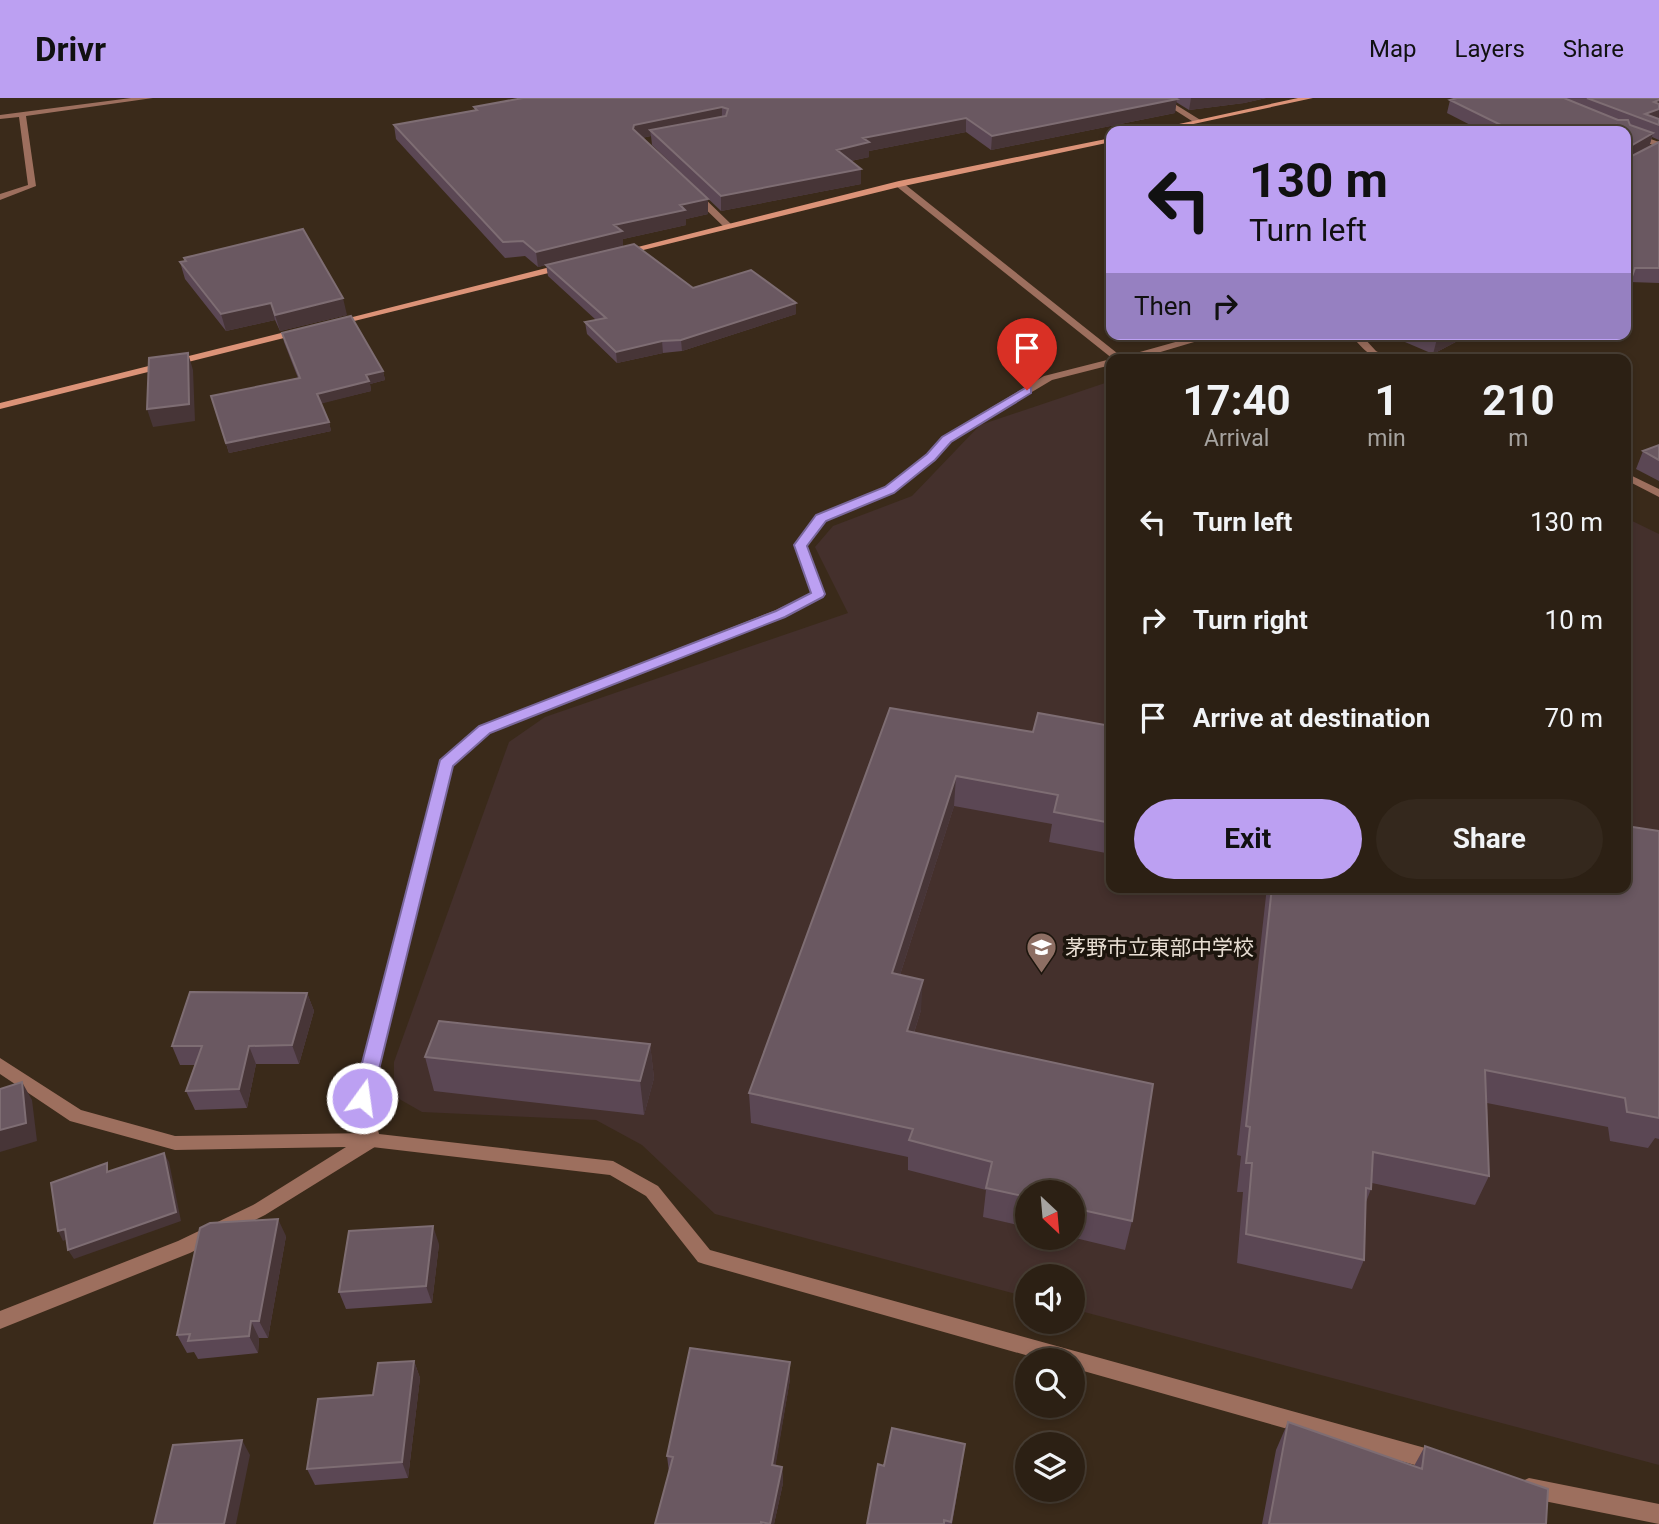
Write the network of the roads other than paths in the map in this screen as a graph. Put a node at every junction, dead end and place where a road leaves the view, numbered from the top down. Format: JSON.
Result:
{"nodes":[{"id":1,"x":149,"y":98,"type":"edge"},
{"id":2,"x":1160,"y":98,"type":"edge"},
{"id":3,"x":1309,"y":98,"type":"edge"},
{"id":4,"x":22,"y":114,"type":"junction"},
{"id":5,"x":0,"y":117,"type":"edge"},
{"id":6,"x":1198,"y":121,"type":"junction"},
{"id":7,"x":1174,"y":126,"type":"edge"},
{"id":8,"x":1631,"y":135,"type":"edge"},
{"id":9,"x":1106,"y":141,"type":"edge"},
{"id":10,"x":1659,"y":146,"type":"edge"},
{"id":11,"x":1648,"y":153,"type":"edge"},
{"id":12,"x":900,"y":184,"type":"junction"},
{"id":13,"x":689,"y":188,"type":"edge"},
{"id":14,"x":0,"y":197,"type":"edge"},
{"id":15,"x":728,"y":226,"type":"junction"},
{"id":16,"x":608,"y":255,"type":"edge"},
{"id":17,"x":581,"y":262,"type":"edge"},
{"id":18,"x":327,"y":325,"type":"edge"},
{"id":19,"x":314,"y":328,"type":"edge"},
{"id":20,"x":1194,"y":340,"type":"edge"},
{"id":21,"x":1364,"y":340,"type":"edge"},
{"id":22,"x":1113,"y":354,"type":"edge"},
{"id":23,"x":1143,"y":354,"type":"edge"},
{"id":24,"x":1374,"y":354,"type":"edge"},
{"id":25,"x":1106,"y":363,"type":"edge"},
{"id":26,"x":0,"y":407,"type":"edge"},
{"id":27,"x":1631,"y":479,"type":"edge"},
{"id":28,"x":1659,"y":494,"type":"edge"},
{"id":29,"x":0,"y":1065,"type":"edge"},
{"id":30,"x":372,"y":1140,"type":"junction"},
{"id":31,"x":0,"y":1320,"type":"edge"},
{"id":32,"x":1450,"y":1465,"type":"edge"},
{"id":33,"x":1516,"y":1484,"type":"edge"},
{"id":34,"x":1543,"y":1492,"type":"junction"},
{"id":35,"x":1542,"y":1513,"type":"edge"},
{"id":36,"x":1659,"y":1514,"type":"edge"}],
"edges":[{"from":1,"to":4,"type":"street"},
{"from":2,"to":6,"type":"street"},
{"from":3,"to":6,"type":"street"},
{"from":4,"to":5,"type":"street"},
{"from":4,"to":14,"type":"street"},
{"from":6,"to":7,"type":"street"},
{"from":8,"to":10,"type":"street"},
{"from":9,"to":12,"type":"street"},
{"from":10,"to":11,"type":"street"},
{"from":12,"to":15,"type":"street"},
{"from":12,"to":22,"type":"street"},
{"from":13,"to":15,"type":"street"},
{"from":15,"to":16,"type":"street"},
{"from":17,"to":18,"type":"street"},
{"from":19,"to":26,"type":"street"},
{"from":20,"to":23,"type":"street"},
{"from":21,"to":24,"type":"street"},
{"from":25,"to":30,"type":"street"},
{"from":27,"to":28,"type":"street"},
{"from":29,"to":30,"type":"street"},
{"from":30,"to":31,"type":"street"},
{"from":30,"to":32,"type":"street"},
{"from":33,"to":34,"type":"street"},
{"from":34,"to":35,"type":"street"},
{"from":34,"to":36,"type":"street"}]}
